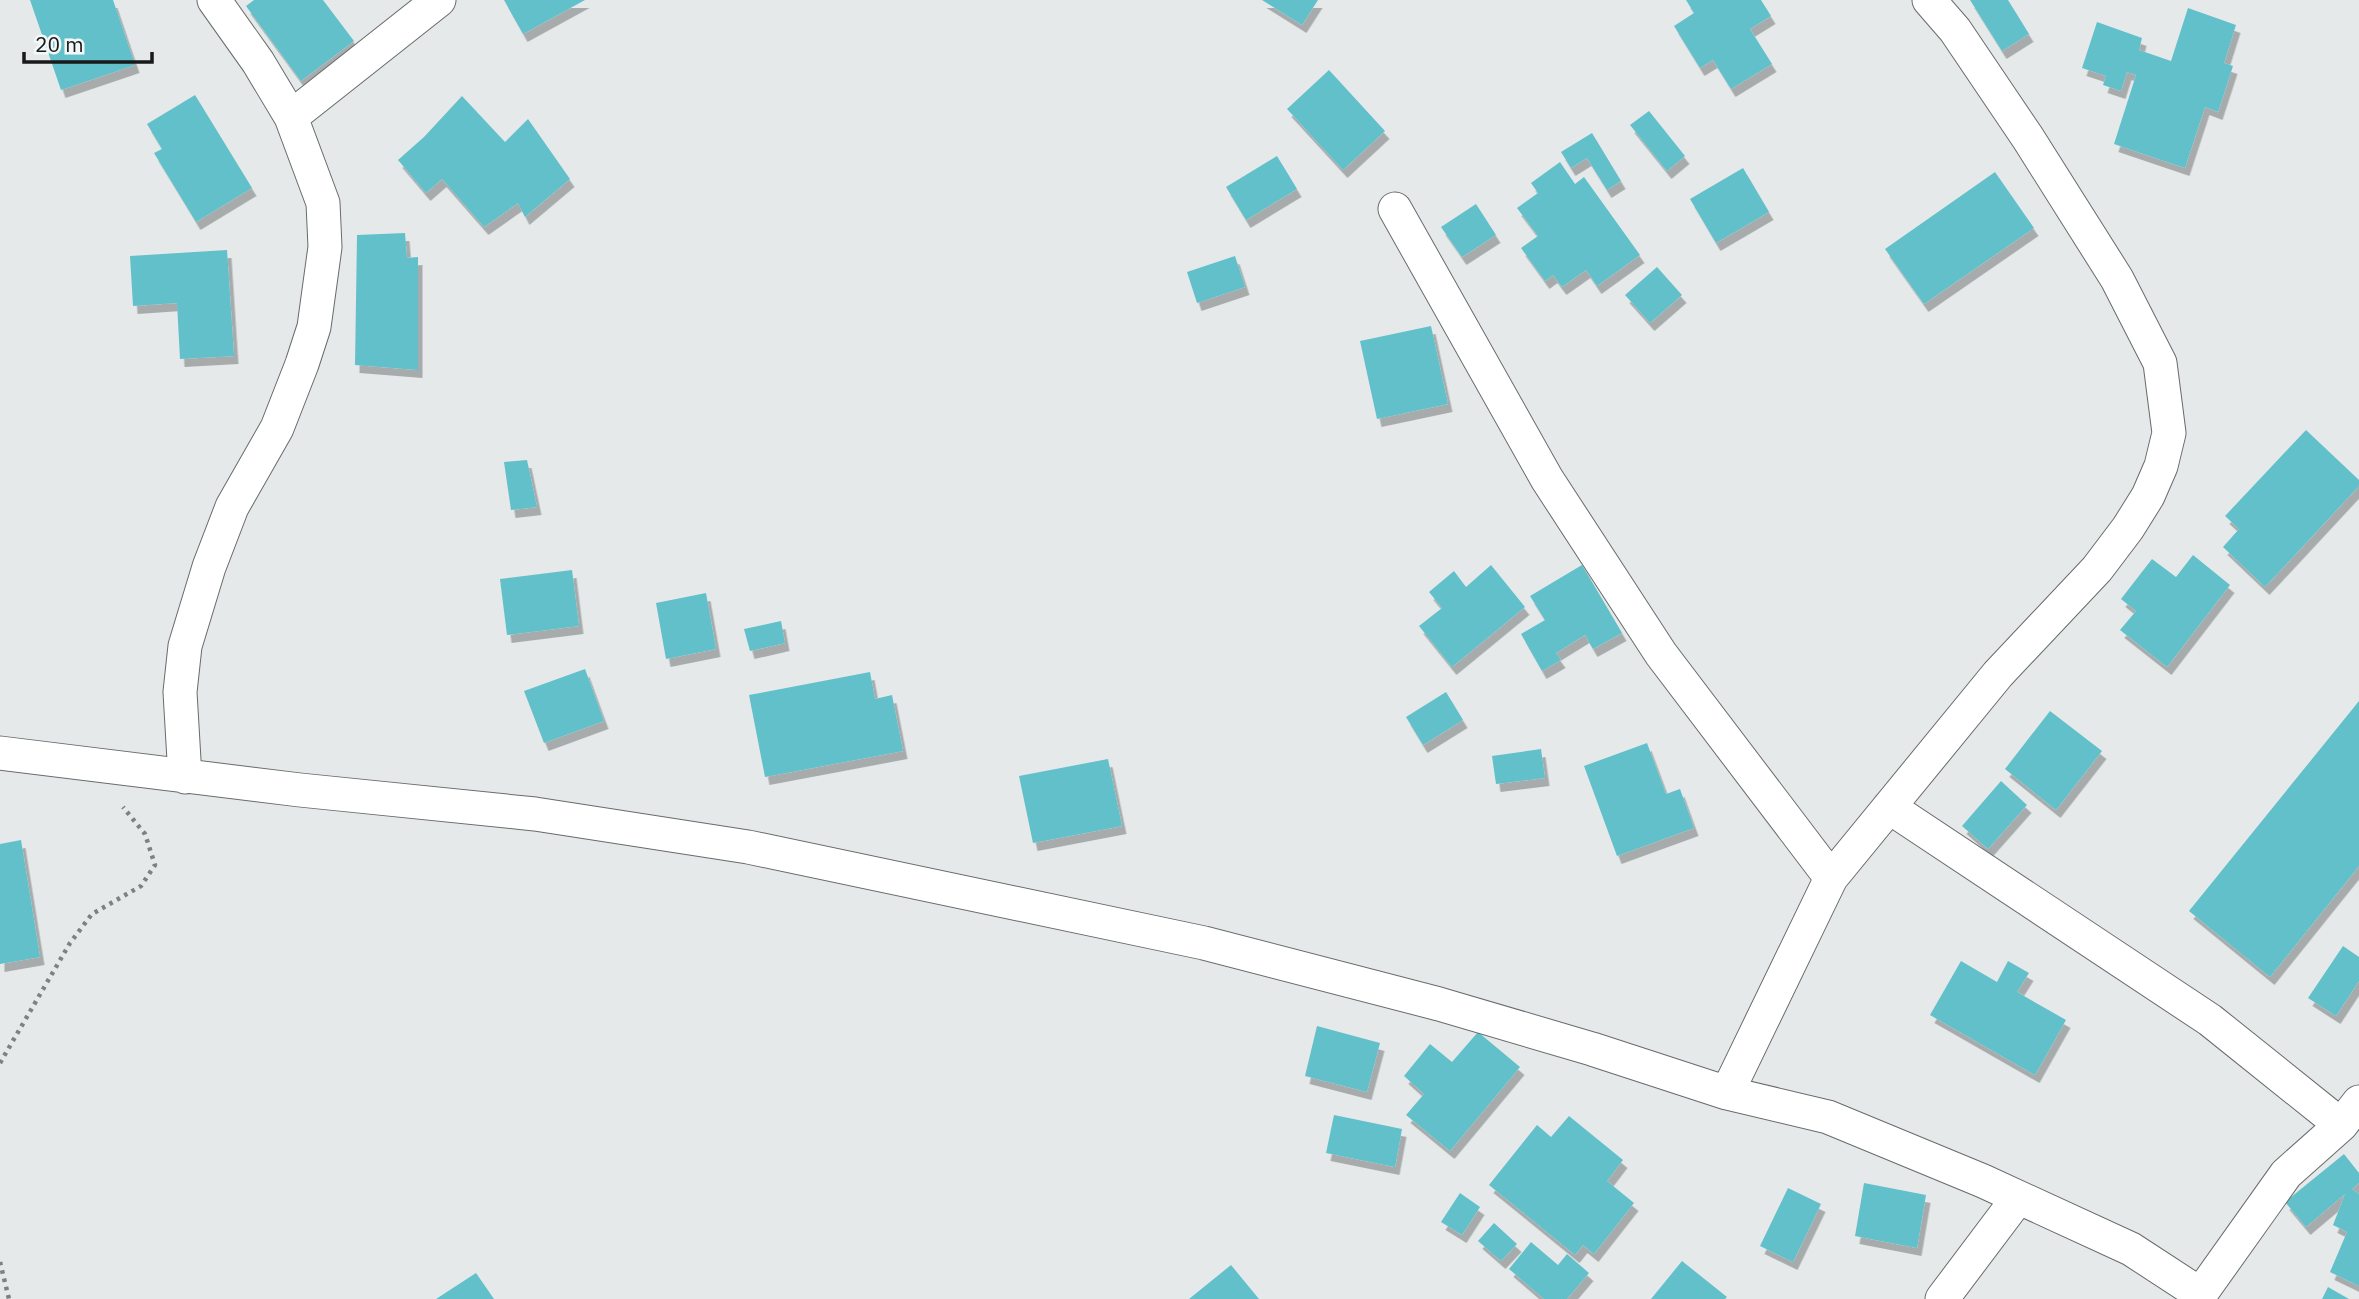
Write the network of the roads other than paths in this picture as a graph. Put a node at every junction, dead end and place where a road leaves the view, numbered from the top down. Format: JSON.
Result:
{"nodes":[{"id":1,"x":214,"y":0,"type":"edge"},
{"id":2,"x":439,"y":0,"type":"edge"},
{"id":3,"x":1929,"y":0,"type":"edge"},
{"id":4,"x":291,"y":117,"type":"junction"},
{"id":5,"x":1395,"y":209,"type":"dead end"},
{"id":6,"x":0,"y":753,"type":"edge"},
{"id":7,"x":185,"y":777,"type":"junction"},
{"id":8,"x":1889,"y":807,"type":"junction"},
{"id":9,"x":1831,"y":878,"type":"junction"},
{"id":10,"x":1727,"y":1093,"type":"junction"},
{"id":11,"x":2350,"y":1113,"type":"edge"},
{"id":12,"x":2018,"y":1198,"type":"junction"},
{"id":13,"x":2198,"y":1297,"type":"edge"},
{"id":14,"x":1942,"y":1299,"type":"edge"}],
"edges":[{"from":1,"to":4,"type":"street"},
{"from":2,"to":4,"type":"street"},
{"from":3,"to":8,"type":"street"},
{"from":4,"to":7,"type":"street"},
{"from":5,"to":9,"type":"street"},
{"from":6,"to":7,"type":"street"},
{"from":7,"to":10,"type":"street"},
{"from":8,"to":9,"type":"street"},
{"from":8,"to":11,"type":"street"},
{"from":9,"to":10,"type":"street"},
{"from":10,"to":12,"type":"street"},
{"from":11,"to":13,"type":"street"},
{"from":12,"to":13,"type":"street"},
{"from":12,"to":14,"type":"street"}]}
